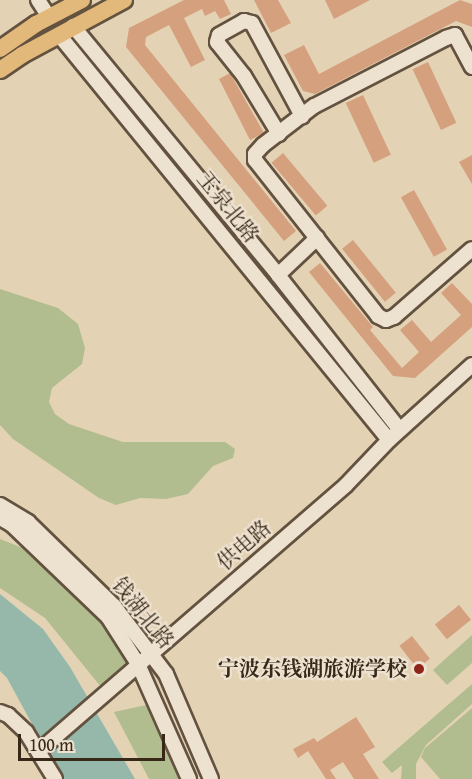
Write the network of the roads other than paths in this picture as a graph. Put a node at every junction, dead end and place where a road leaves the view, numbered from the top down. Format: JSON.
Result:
{"nodes":[{"id":1,"x":38,"y":0,"type":"edge"},
{"id":2,"x":82,"y":0,"type":"edge"},
{"id":3,"x":124,"y":0,"type":"edge"},
{"id":4,"x":56,"y":9,"type":"edge"},
{"id":5,"x":66,"y":31,"type":"junction"},
{"id":6,"x":0,"y":50,"type":"edge"},
{"id":7,"x":472,"y":67,"type":"edge"},
{"id":8,"x":0,"y":70,"type":"edge"},
{"id":9,"x":302,"y":116,"type":"junction"},
{"id":10,"x":279,"y":134,"type":"junction"},
{"id":11,"x":317,"y":238,"type":"junction"},
{"id":12,"x":472,"y":249,"type":"edge"},
{"id":13,"x":278,"y":275,"type":"junction"},
{"id":14,"x":472,"y":365,"type":"edge"},
{"id":15,"x":394,"y":435,"type":"junction"},
{"id":16,"x":0,"y":505,"type":"edge"},
{"id":17,"x":0,"y":518,"type":"edge"},
{"id":18,"x":149,"y":654,"type":"junction"},
{"id":19,"x":138,"y":664,"type":"junction"},
{"id":20,"x":0,"y":712,"type":"edge"},
{"id":21,"x":43,"y":747,"type":"junction"},
{"id":22,"x":55,"y":779,"type":"edge"},
{"id":23,"x":189,"y":779,"type":"edge"},
{"id":24,"x":211,"y":779,"type":"edge"}],
"edges":[{"from":1,"to":4,"type":"street","name":"玉泉北路"},
{"from":2,"to":4,"type":"main road"},
{"from":3,"to":5,"type":"main road"},
{"from":4,"to":5,"type":"main road","name":"玉泉北路"},
{"from":4,"to":6,"type":"main road"},
{"from":5,"to":8,"type":"main road"},
{"from":5,"to":13,"type":"street","name":"玉泉北路"},
{"from":5,"to":15,"type":"street","name":"玉泉北路"},
{"from":7,"to":9,"type":"street"},
{"from":9,"to":10,"type":"street"},
{"from":9,"to":10,"type":"street"},
{"from":10,"to":11,"type":"street"},
{"from":11,"to":12,"type":"street"},
{"from":11,"to":13,"type":"street"},
{"from":13,"to":15,"type":"street","name":"玉泉北路"},
{"from":14,"to":15,"type":"street","name":"供电路"},
{"from":15,"to":18,"type":"street","name":"供电路"},
{"from":16,"to":18,"type":"street","name":"钱湖北路"},
{"from":17,"to":19,"type":"street","name":"钱湖北路"},
{"from":18,"to":19,"type":"street","name":"供电路"},
{"from":18,"to":24,"type":"street","name":"钱湖北路"},
{"from":19,"to":21,"type":"street","name":"供电路"},
{"from":19,"to":23,"type":"street","name":"钱湖北路"},
{"from":20,"to":21,"type":"street"},
{"from":21,"to":22,"type":"street"}]}
